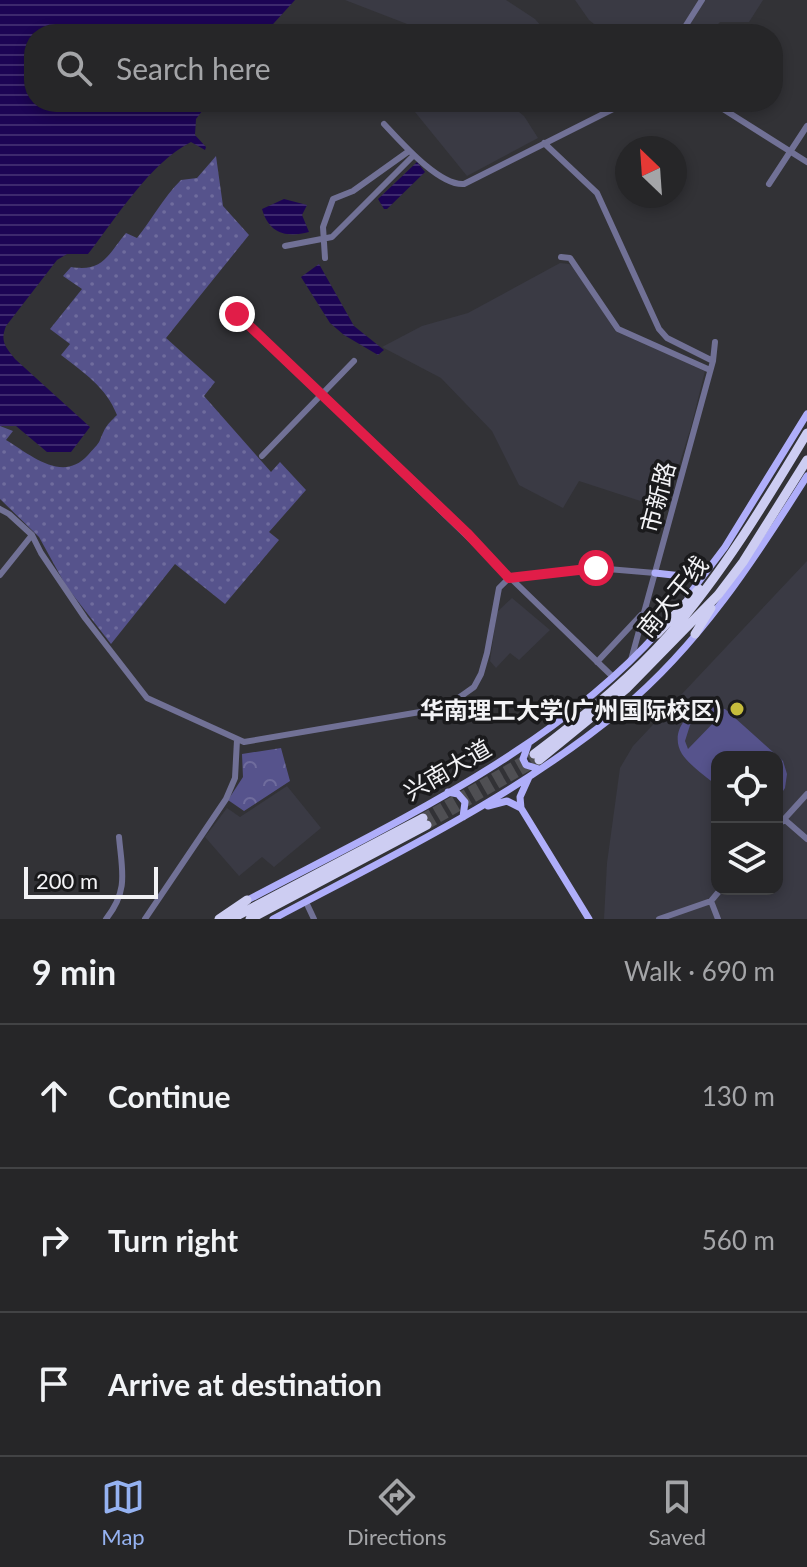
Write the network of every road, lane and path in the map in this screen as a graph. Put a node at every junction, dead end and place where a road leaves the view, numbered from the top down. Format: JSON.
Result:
{"nodes":[{"id":1,"x":702,"y":0,"type":"edge"},
{"id":2,"x":687,"y":24,"type":"edge"},
{"id":3,"x":607,"y":112,"type":"edge"},
{"id":4,"x":728,"y":112,"type":"edge"},
{"id":5,"x":384,"y":124,"type":"dead end"},
{"id":6,"x":807,"y":126,"type":"edge"},
{"id":7,"x":544,"y":143,"type":"junction"},
{"id":8,"x":791,"y":151,"type":"junction"},
{"id":9,"x":411,"y":153,"type":"junction"},
{"id":10,"x":807,"y":162,"type":"edge"},
{"id":11,"x":769,"y":184,"type":"dead end"},
{"id":12,"x":323,"y":238,"type":"junction"},
{"id":13,"x":285,"y":246,"type":"dead end"},
{"id":14,"x":561,"y":257,"type":"dead end"},
{"id":15,"x":325,"y":258,"type":"dead end"},
{"id":16,"x":237,"y":314,"type":"dead end"},
{"id":17,"x":715,"y":342,"type":"dead end"},
{"id":18,"x":354,"y":361,"type":"dead end"},
{"id":19,"x":713,"y":361,"type":"junction"},
{"id":20,"x":710,"y":370,"type":"junction"},
{"id":21,"x":322,"y":395,"type":"junction"},
{"id":22,"x":807,"y":414,"type":"edge"},
{"id":23,"x":807,"y":433,"type":"edge"},
{"id":24,"x":262,"y":456,"type":"dead end"},
{"id":25,"x":807,"y":460,"type":"edge"},
{"id":26,"x":807,"y":476,"type":"edge"},
{"id":27,"x":0,"y":509,"type":"edge"},
{"id":28,"x":32,"y":535,"type":"junction"},
{"id":29,"x":729,"y":557,"type":"junction"},
{"id":30,"x":655,"y":573,"type":"junction"},
{"id":31,"x":0,"y":575,"type":"edge"},
{"id":32,"x":509,"y":578,"type":"junction"},
{"id":33,"x":700,"y":578,"type":"junction"},
{"id":34,"x":718,"y":595,"type":"junction"},
{"id":35,"x":644,"y":613,"type":"junction"},
{"id":36,"x":657,"y":634,"type":"junction"},
{"id":37,"x":695,"y":634,"type":"junction"},
{"id":38,"x":631,"y":660,"type":"junction"},
{"id":39,"x":597,"y":662,"type":"junction"},
{"id":40,"x":613,"y":677,"type":"junction"},
{"id":41,"x":237,"y":740,"type":"junction"},
{"id":42,"x":535,"y":757,"type":"junction"},
{"id":43,"x":529,"y":777,"type":"junction"},
{"id":44,"x":448,"y":792,"type":"junction"},
{"id":45,"x":807,"y":794,"type":"edge"},
{"id":46,"x":521,"y":808,"type":"junction"},
{"id":47,"x":478,"y":809,"type":"junction"},
{"id":48,"x":462,"y":819,"type":"junction"},
{"id":49,"x":784,"y":819,"type":"junction"},
{"id":50,"x":780,"y":823,"type":"edge"},
{"id":51,"x":119,"y":837,"type":"dead end"},
{"id":52,"x":807,"y":839,"type":"edge"},
{"id":53,"x":716,"y":895,"type":"edge"},
{"id":54,"x":247,"y":900,"type":"junction"},
{"id":55,"x":711,"y":901,"type":"junction"},
{"id":56,"x":306,"y":902,"type":"junction"},
{"id":57,"x":110,"y":917,"type":"edge"},
{"id":58,"x":145,"y":919,"type":"edge"},
{"id":59,"x":212,"y":919,"type":"edge"},
{"id":60,"x":219,"y":919,"type":"edge"},
{"id":61,"x":231,"y":919,"type":"edge"},
{"id":62,"x":250,"y":919,"type":"edge"},
{"id":63,"x":273,"y":919,"type":"edge"},
{"id":64,"x":314,"y":919,"type":"edge"},
{"id":65,"x":589,"y":919,"type":"edge"},
{"id":66,"x":659,"y":919,"type":"edge"},
{"id":67,"x":718,"y":919,"type":"edge"}],
"edges":[{"from":1,"to":2,"type":"street"},
{"from":3,"to":7,"type":"street"},
{"from":4,"to":8,"type":"street"},
{"from":5,"to":9,"type":"street"},
{"from":6,"to":8,"type":"street"},
{"from":7,"to":9,"type":"street"},
{"from":7,"to":19,"type":"street"},
{"from":8,"to":10,"type":"street"},
{"from":8,"to":11,"type":"street"},
{"from":9,"to":12,"type":"street"},
{"from":9,"to":12,"type":"street"},
{"from":12,"to":13,"type":"street"},
{"from":12,"to":15,"type":"street"},
{"from":14,"to":20,"type":"street"},
{"from":16,"to":21,"type":"street"},
{"from":17,"to":19,"type":"street","name":"市新路"},
{"from":18,"to":21,"type":"street"},
{"from":19,"to":20,"type":"street","name":"市新路"},
{"from":20,"to":30,"type":"street","name":"市新路"},
{"from":21,"to":24,"type":"street"},
{"from":21,"to":32,"type":"street"},
{"from":22,"to":33,"type":"main road","name":"兴南大道"},
{"from":23,"to":29,"type":"highway","name":"南大干线"},
{"from":25,"to":34,"type":"highway","name":"南大干线"},
{"from":26,"to":37,"type":"main road","name":"兴南大道"},
{"from":27,"to":28,"type":"street"},
{"from":28,"to":31,"type":"street"},
{"from":28,"to":41,"type":"street"},
{"from":29,"to":36,"type":"highway"},
{"from":29,"to":42,"type":"highway","name":"南大干线"},
{"from":30,"to":32,"type":"street"},
{"from":30,"to":33,"type":"main road"},
{"from":30,"to":35,"type":"street","name":"市新路"},
{"from":32,"to":39,"type":"street"},
{"from":32,"to":41,"type":"street"},
{"from":33,"to":36,"type":"main road","name":"兴南大道"},
{"from":34,"to":37,"type":"highway"},
{"from":34,"to":42,"type":"highway","name":"南大干线"},
{"from":35,"to":38,"type":"street","name":"市新路"},
{"from":35,"to":39,"type":"street"},
{"from":36,"to":38,"type":"main road","name":"兴南大道"},
{"from":37,"to":42,"type":"main road","name":"兴南大道"},
{"from":38,"to":40,"type":"main road","name":"兴南大道"},
{"from":39,"to":40,"type":"street"},
{"from":40,"to":42,"type":"main road","name":"兴南大道"},
{"from":41,"to":58,"type":"street"},
{"from":42,"to":43,"type":"main road","name":"兴南大道"},
{"from":42,"to":44,"type":"main road","name":"兴南大道"},
{"from":43,"to":46,"type":"main road"},
{"from":43,"to":47,"type":"main road","name":"兴南大道"},
{"from":44,"to":48,"type":"main road"},
{"from":44,"to":54,"type":"main road","name":"兴南大道"},
{"from":45,"to":49,"type":"street"},
{"from":46,"to":47,"type":"main road"},
{"from":46,"to":65,"type":"main road"},
{"from":47,"to":48,"type":"main road","name":"兴南大道"},
{"from":48,"to":56,"type":"main road","name":"兴南大道"},
{"from":49,"to":50,"type":"street"},
{"from":49,"to":52,"type":"street"},
{"from":51,"to":57,"type":"street"},
{"from":53,"to":55,"type":"street"},
{"from":54,"to":59,"type":"main road","name":"兴南大道"},
{"from":54,"to":60,"type":"highway"},
{"from":55,"to":66,"type":"street"},
{"from":55,"to":67,"type":"street"},
{"from":56,"to":63,"type":"main road","name":"兴南大道"},
{"from":56,"to":64,"type":"street"},
{"from":61,"to":62,"type":"highway"}]}
